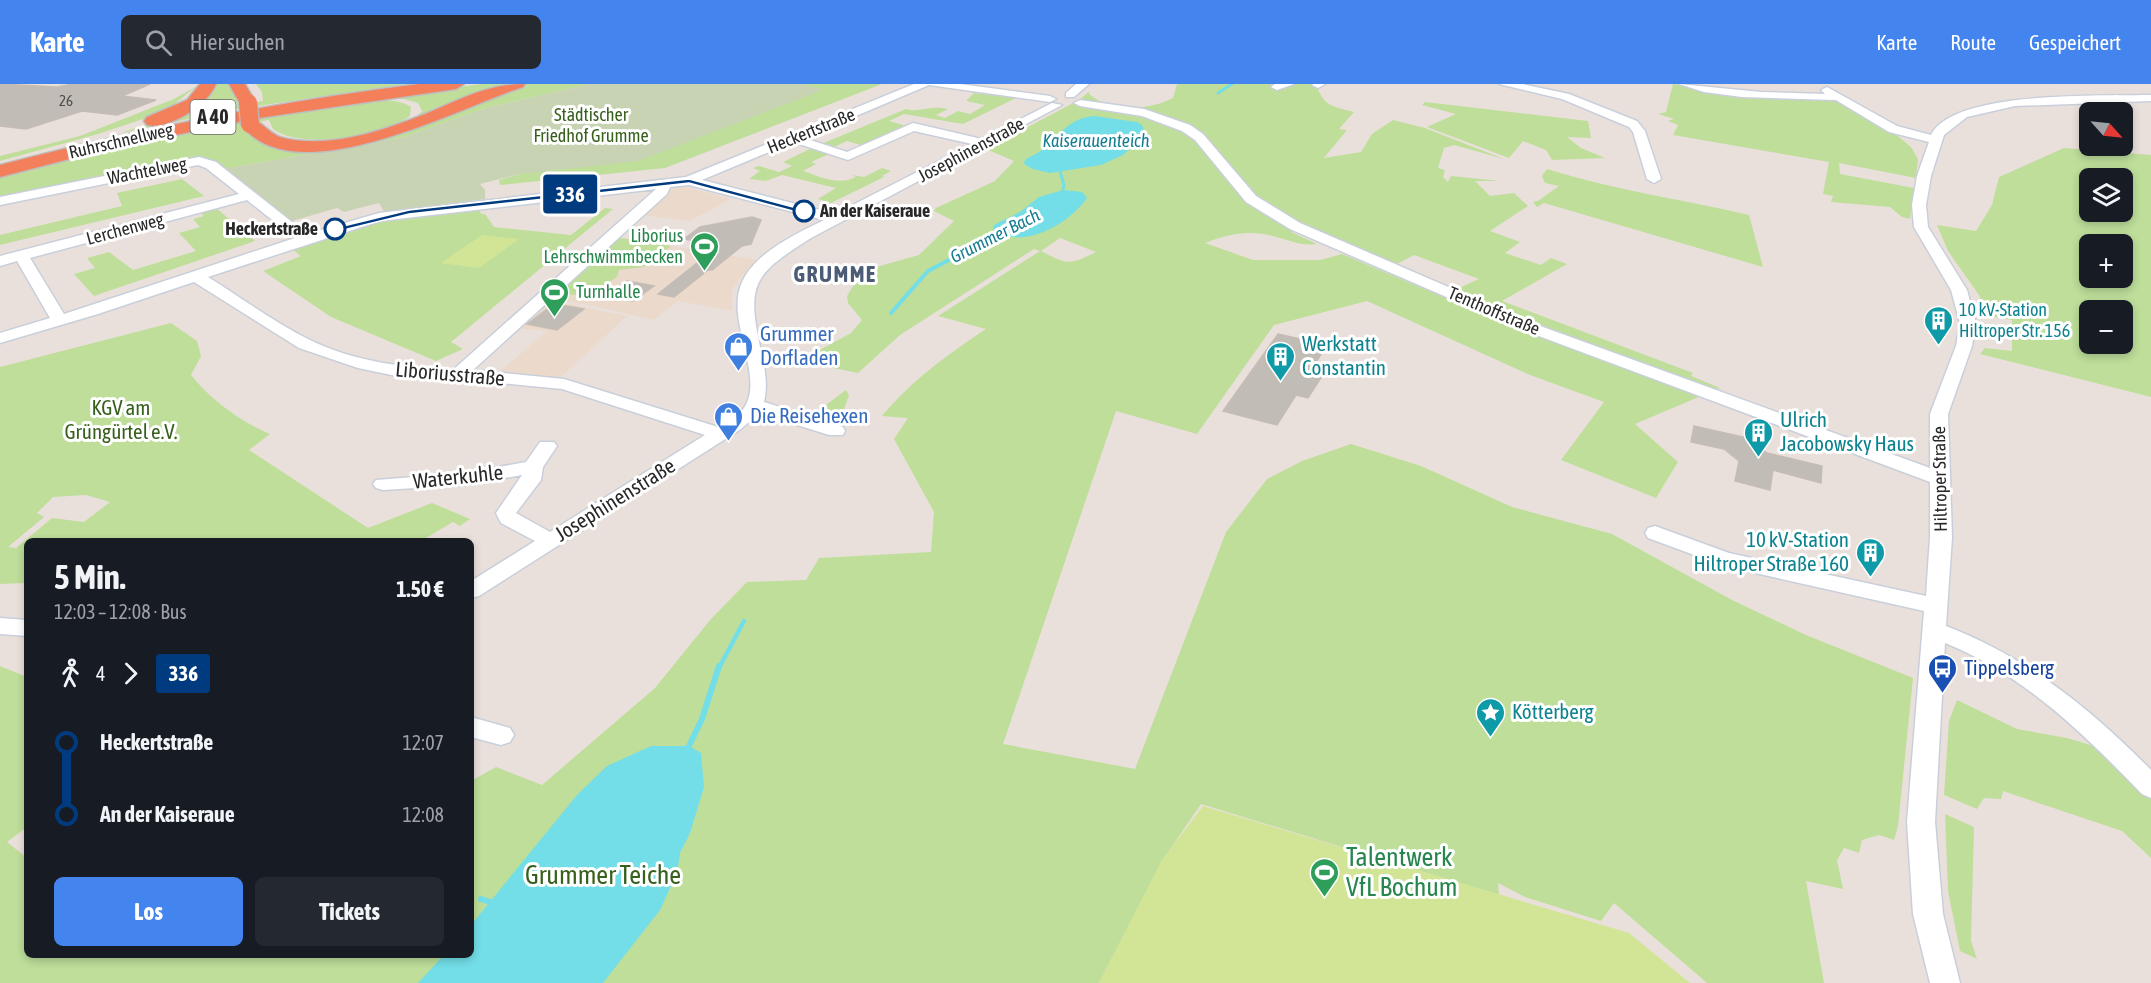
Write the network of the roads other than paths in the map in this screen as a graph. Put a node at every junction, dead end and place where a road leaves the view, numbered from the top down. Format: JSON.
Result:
{"nodes":[{"id":1,"x":208,"y":84,"type":"edge"},
{"id":2,"x":237,"y":84,"type":"edge"},
{"id":3,"x":251,"y":84,"type":"edge"},
{"id":4,"x":428,"y":84,"type":"edge"},
{"id":5,"x":456,"y":84,"type":"edge"},
{"id":6,"x":517,"y":84,"type":"edge"},
{"id":7,"x":924,"y":84,"type":"edge"},
{"id":8,"x":934,"y":84,"type":"edge"},
{"id":9,"x":1505,"y":84,"type":"edge"},
{"id":10,"x":1685,"y":84,"type":"edge"},
{"id":11,"x":1818,"y":84,"type":"edge"},
{"id":12,"x":1733,"y":89,"type":"edge"},
{"id":13,"x":1078,"y":94,"type":"edge"},
{"id":14,"x":1838,"y":98,"type":"junction"},
{"id":15,"x":2151,"y":98,"type":"edge"},
{"id":16,"x":337,"y":100,"type":"junction"},
{"id":17,"x":253,"y":102,"type":"junction"},
{"id":18,"x":1053,"y":102,"type":"junction"},
{"id":19,"x":256,"y":123,"type":"junction"},
{"id":20,"x":792,"y":138,"type":"junction"},
{"id":21,"x":1934,"y":140,"type":"junction"},
{"id":22,"x":984,"y":142,"type":"junction"},
{"id":23,"x":0,"y":166,"type":"edge"},
{"id":24,"x":0,"y":171,"type":"edge"},
{"id":25,"x":1654,"y":179,"type":"dead end"},
{"id":26,"x":689,"y":181,"type":"junction"},
{"id":27,"x":664,"y":184,"type":"junction"},
{"id":28,"x":249,"y":195,"type":"junction"},
{"id":29,"x":0,"y":201,"type":"edge"},
{"id":30,"x":836,"y":219,"type":"junction"},
{"id":31,"x":306,"y":239,"type":"junction"},
{"id":32,"x":22,"y":256,"type":"junction"},
{"id":33,"x":0,"y":261,"type":"edge"},
{"id":34,"x":196,"y":276,"type":"junction"},
{"id":35,"x":60,"y":321,"type":"junction"},
{"id":36,"x":0,"y":338,"type":"edge"},
{"id":37,"x":458,"y":374,"type":"junction"},
{"id":38,"x":754,"y":405,"type":"junction"},
{"id":39,"x":836,"y":431,"type":"dead end"},
{"id":40,"x":720,"y":434,"type":"junction"},
{"id":41,"x":547,"y":446,"type":"dead end"},
{"id":42,"x":533,"y":467,"type":"junction"},
{"id":43,"x":1939,"y":478,"type":"junction"},
{"id":44,"x":383,"y":484,"type":"dead end"},
{"id":45,"x":1655,"y":533,"type":"dead end"},
{"id":46,"x":550,"y":541,"type":"junction"},
{"id":47,"x":474,"y":589,"type":"edge"},
{"id":48,"x":1935,"y":618,"type":"junction"},
{"id":49,"x":0,"y":626,"type":"edge"},
{"id":50,"x":24,"y":628,"type":"edge"},
{"id":51,"x":474,"y":728,"type":"edge"},
{"id":52,"x":501,"y":735,"type":"dead end"},
{"id":53,"x":2151,"y":787,"type":"edge"},
{"id":54,"x":1945,"y":983,"type":"edge"}],
"edges":[{"from":1,"to":23,"type":"highway"},
{"from":2,"to":17,"type":"highway"},
{"from":3,"to":17,"type":"highway"},
{"from":4,"to":23,"type":"highway","name":"Ruhrschnellweg","number":"A 40"},
{"from":5,"to":16,"type":"highway","name":"Ruhrschnellweg","number":"A 40"},
{"from":6,"to":19,"type":"highway"},
{"from":7,"to":20,"type":"street","name":"Heckertstraße"},
{"from":8,"to":18,"type":"street"},
{"from":9,"to":25,"type":"street"},
{"from":10,"to":12,"type":"street"},
{"from":11,"to":14,"type":"street"},
{"from":12,"to":14,"type":"street"},
{"from":13,"to":18,"type":"street","name":"Josephinenstraße"},
{"from":13,"to":43,"type":"street","name":"Tenthoffstraße"},
{"from":14,"to":21,"type":"street"},
{"from":15,"to":21,"type":"street"},
{"from":16,"to":19,"type":"highway"},
{"from":16,"to":24,"type":"highway","name":"Ruhrschnellweg","number":"A 40"},
{"from":17,"to":19,"type":"highway","bridge":true},
{"from":18,"to":22,"type":"street","name":"Josephinenstraße"},
{"from":20,"to":22,"type":"street"},
{"from":20,"to":26,"type":"street","name":"Heckertstraße"},
{"from":21,"to":43,"type":"street","name":"Hiltroper Straße"},
{"from":22,"to":30,"type":"street","name":"Josephinenstraße"},
{"from":26,"to":27,"type":"street","name":"Heckertstraße"},
{"from":26,"to":30,"type":"street"},
{"from":27,"to":31,"type":"street","name":"Heckertstraße"},
{"from":27,"to":37,"type":"street"},
{"from":28,"to":29,"type":"street","name":"Wachtelweg"},
{"from":28,"to":31,"type":"street","name":"Wachtelweg"},
{"from":28,"to":32,"type":"street","name":"Lerchenweg"},
{"from":30,"to":38,"type":"street","name":"Josephinenstraße"},
{"from":31,"to":34,"type":"street","name":"Heckertstraße"},
{"from":32,"to":33,"type":"street","name":"Lerchenweg"},
{"from":32,"to":35,"type":"street"},
{"from":34,"to":35,"type":"street","name":"Heckertstraße"},
{"from":34,"to":37,"type":"street","name":"Liboriusstraße"},
{"from":35,"to":36,"type":"street","name":"Heckertstraße"},
{"from":37,"to":40,"type":"street","name":"Liboriusstraße"},
{"from":38,"to":39,"type":"street"},
{"from":38,"to":40,"type":"street","name":"Josephinenstraße"},
{"from":40,"to":46,"type":"street","name":"Josephinenstraße"},
{"from":41,"to":42,"type":"street","name":"Waterkuhle"},
{"from":42,"to":44,"type":"street","name":"Waterkuhle"},
{"from":42,"to":46,"type":"street","name":"Waterkuhle"},
{"from":43,"to":48,"type":"street","name":"Hiltroper Straße"},
{"from":45,"to":48,"type":"street"},
{"from":46,"to":47,"type":"street","name":"Josephinenstraße"},
{"from":48,"to":53,"type":"street"},
{"from":48,"to":54,"type":"street","name":"Hiltroper Straße"},
{"from":49,"to":50,"type":"street"},
{"from":51,"to":52,"type":"street"}]}
